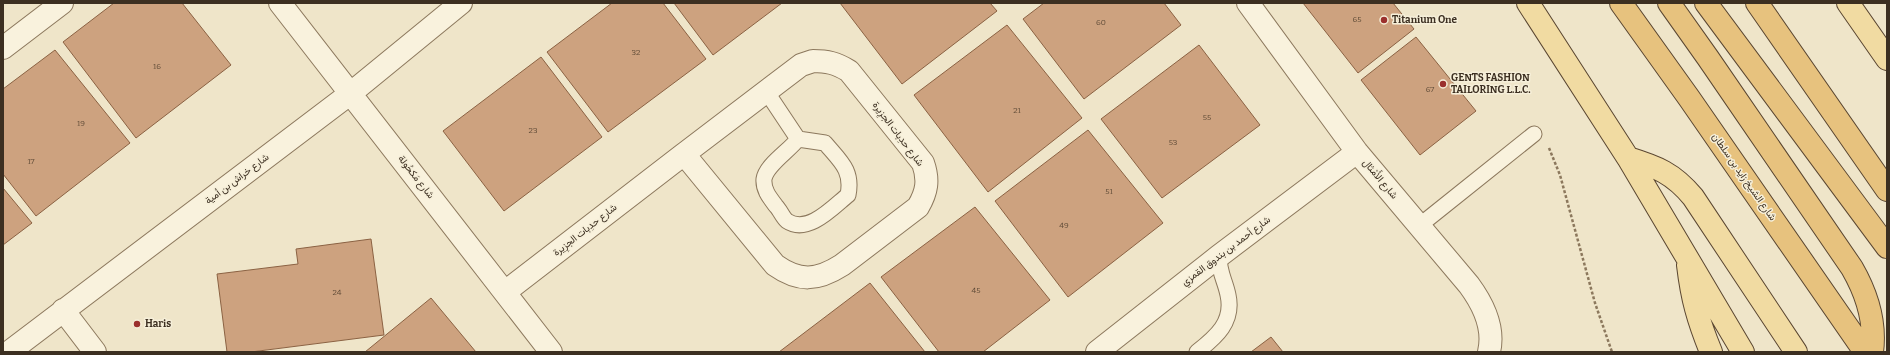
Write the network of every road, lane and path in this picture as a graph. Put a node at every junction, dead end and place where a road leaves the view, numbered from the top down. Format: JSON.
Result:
{"nodes":[{"id":1,"x":62,"y":3,"type":"edge"},
{"id":2,"x":280,"y":3,"type":"edge"},
{"id":3,"x":461,"y":3,"type":"edge"},
{"id":4,"x":1528,"y":3,"type":"edge"},
{"id":5,"x":1621,"y":3,"type":"edge"},
{"id":6,"x":1669,"y":3,"type":"edge"},
{"id":7,"x":1706,"y":3,"type":"edge"},
{"id":8,"x":1757,"y":3,"type":"edge"},
{"id":9,"x":1848,"y":3,"type":"edge"},
{"id":10,"x":1254,"y":5,"type":"edge"},
{"id":11,"x":3,"y":48,"type":"edge"},
{"id":12,"x":1887,"y":59,"type":"edge"},
{"id":13,"x":766,"y":91,"type":"junction"},
{"id":14,"x":351,"y":93,"type":"junction"},
{"id":15,"x":1534,"y":134,"type":"joint"},
{"id":16,"x":798,"y":139,"type":"junction"},
{"id":17,"x":1357,"y":152,"type":"junction"},
{"id":18,"x":684,"y":154,"type":"junction"},
{"id":19,"x":1628,"y":158,"type":"junction"},
{"id":20,"x":1887,"y":190,"type":"edge"},
{"id":21,"x":1419,"y":226,"type":"junction"},
{"id":22,"x":1887,"y":247,"type":"edge"},
{"id":23,"x":1687,"y":255,"type":"junction"},
{"id":24,"x":1219,"y":256,"type":"junction"},
{"id":25,"x":505,"y":292,"type":"junction"},
{"id":26,"x":63,"y":310,"type":"junction"},
{"id":27,"x":9,"y":352,"type":"edge"},
{"id":28,"x":95,"y":352,"type":"edge"},
{"id":29,"x":551,"y":352,"type":"edge"},
{"id":30,"x":1097,"y":352,"type":"edge"},
{"id":31,"x":1197,"y":352,"type":"edge"},
{"id":32,"x":1489,"y":352,"type":"edge"},
{"id":33,"x":1612,"y":352,"type":"edge"},
{"id":34,"x":1711,"y":352,"type":"edge"},
{"id":35,"x":1744,"y":352,"type":"edge"},
{"id":36,"x":1796,"y":352,"type":"edge"},
{"id":37,"x":1865,"y":352,"type":"edge"},
{"id":38,"x":1872,"y":352,"type":"edge"}],
"edges":[{"from":1,"to":11,"type":"street"},
{"from":2,"to":14,"type":"street","name":"شارع مَكحُولة"},
{"from":3,"to":14,"type":"street","name":"شارع خراش بن أمية"},
{"from":4,"to":19,"type":"main road"},
{"from":5,"to":37,"type":"highway","name":"شارع الشيخ زايد بن سلطان"},
{"from":6,"to":38,"type":"highway"},
{"from":7,"to":22,"type":"highway"},
{"from":8,"to":20,"type":"highway"},
{"from":9,"to":12,"type":"main road"},
{"from":10,"to":17,"type":"street","name":"شارع الأَمْثال"},
{"from":13,"to":16,"type":"lane"},
{"from":13,"to":18,"type":"street","name":"شارع حدِبات الجزِيرة"},
{"from":13,"to":18,"type":"street","name":"شارع حدِبات الجزِيرة"},
{"from":14,"to":25,"type":"street","name":"شارع مَكحُولة"},
{"from":14,"to":26,"type":"street","name":"شارع خراش بن أمية"},
{"from":15,"to":21,"type":"lane"},
{"from":15,"to":33,"type":"path"},
{"from":16,"to":16,"type":"lane"},
{"from":17,"to":21,"type":"street","name":"شارع الأَمْثال"},
{"from":17,"to":24,"type":"street","name":"شارع أحمد بن بندوق القمزي"},
{"from":18,"to":25,"type":"street","name":"شارع حدِبات الجزِيرة"},
{"from":19,"to":23,"type":"main road"},
{"from":19,"to":36,"type":"main road"},
{"from":21,"to":32,"type":"street","name":"شارع الأَمْثال"},
{"from":23,"to":34,"type":"main road"},
{"from":23,"to":35,"type":"main road"},
{"from":24,"to":30,"type":"street","name":"شارع أحمد بن بندوق القمزي"},
{"from":24,"to":31,"type":"lane"},
{"from":25,"to":29,"type":"street","name":"شارع مَكحُولة"},
{"from":26,"to":27,"type":"street","name":"شارع خراش بن أمية"},
{"from":26,"to":28,"type":"street"}]}
